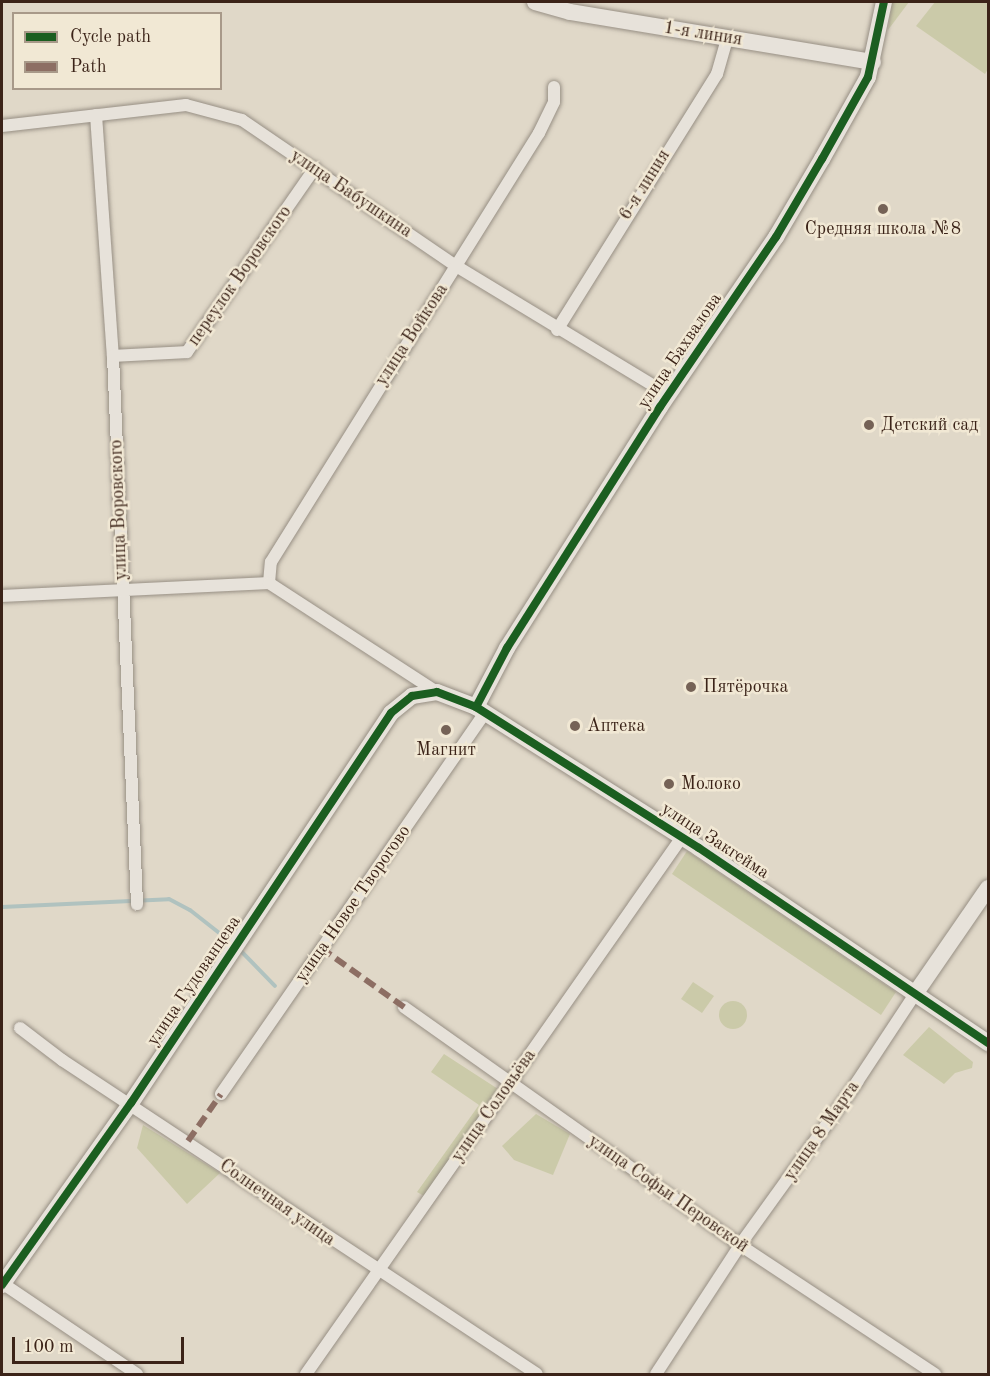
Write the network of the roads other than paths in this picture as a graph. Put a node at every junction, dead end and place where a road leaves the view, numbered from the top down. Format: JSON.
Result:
{"nodes":[{"id":1,"x":535,"y":2,"type":"edge"},
{"id":2,"x":884,"y":2,"type":"edge"},
{"id":3,"x":571,"y":7,"type":"edge"},
{"id":4,"x":727,"y":38,"type":"junction"},
{"id":5,"x":873,"y":62,"type":"junction"},
{"id":6,"x":554,"y":87,"type":"dead end"},
{"id":7,"x":96,"y":115,"type":"junction"},
{"id":8,"x":2,"y":126,"type":"edge"},
{"id":9,"x":315,"y":168,"type":"junction"},
{"id":10,"x":456,"y":266,"type":"junction"},
{"id":11,"x":557,"y":330,"type":"junction"},
{"id":12,"x":113,"y":356,"type":"junction"},
{"id":13,"x":669,"y":395,"type":"junction"},
{"id":14,"x":269,"y":583,"type":"junction"},
{"id":15,"x":122,"y":588,"type":"junction"},
{"id":16,"x":2,"y":596,"type":"edge"},
{"id":17,"x":437,"y":692,"type":"junction"},
{"id":18,"x":480,"y":710,"type":"junction"},
{"id":19,"x":682,"y":837,"type":"junction"},
{"id":20,"x":988,"y":888,"type":"edge"},
{"id":21,"x":136,"y":904,"type":"dead end"},
{"id":22,"x":916,"y":991,"type":"junction"},
{"id":23,"x":404,"y":1007,"type":"dead end"},
{"id":24,"x":20,"y":1028,"type":"dead end"},
{"id":25,"x":988,"y":1043,"type":"edge"},
{"id":26,"x":510,"y":1084,"type":"junction"},
{"id":27,"x":221,"y":1094,"type":"dead end"},
{"id":28,"x":131,"y":1103,"type":"junction"},
{"id":29,"x":740,"y":1245,"type":"junction"},
{"id":30,"x":377,"y":1272,"type":"junction"},
{"id":31,"x":2,"y":1284,"type":"edge"},
{"id":32,"x":137,"y":1374,"type":"edge"},
{"id":33,"x":306,"y":1374,"type":"edge"},
{"id":34,"x":537,"y":1374,"type":"edge"},
{"id":35,"x":656,"y":1374,"type":"edge"},
{"id":36,"x":936,"y":1374,"type":"edge"}],
"edges":[{"from":1,"to":3,"type":"street","name":"1-я линия"},
{"from":2,"to":5,"type":"street","name":"улица Бахвалова"},
{"from":3,"to":4,"type":"street","name":"1-я линия"},
{"from":4,"to":5,"type":"street","name":"1-я линия"},
{"from":4,"to":11,"type":"street","name":"6-я линия"},
{"from":5,"to":13,"type":"street","name":"улица Бахвалова"},
{"from":6,"to":10,"type":"street","name":"улица Войкова"},
{"from":7,"to":8,"type":"street","name":"улица Бабушкина"},
{"from":7,"to":9,"type":"street","name":"улица Бабушкина"},
{"from":7,"to":12,"type":"street","name":"улица Воровского"},
{"from":9,"to":10,"type":"street","name":"улица Бабушкина"},
{"from":9,"to":12,"type":"street","name":"переулок Воровского"},
{"from":10,"to":11,"type":"street","name":"улица Бабушкина"},
{"from":10,"to":14,"type":"street","name":"улица Войкова"},
{"from":11,"to":13,"type":"street","name":"улица Бабушкина"},
{"from":12,"to":15,"type":"street","name":"улица Воровского"},
{"from":13,"to":18,"type":"street","name":"улица Бахвалова"},
{"from":14,"to":15,"type":"street"},
{"from":14,"to":17,"type":"street"},
{"from":15,"to":16,"type":"street"},
{"from":15,"to":21,"type":"street","name":"улица Воровского"},
{"from":17,"to":18,"type":"street","name":"улица Закгейма"},
{"from":17,"to":28,"type":"street","name":"улица Гудованцева"},
{"from":18,"to":19,"type":"street","name":"улица Закгейма"},
{"from":18,"to":27,"type":"street","name":"улица Новое Творогово"},
{"from":19,"to":22,"type":"street","name":"улица Закгейма"},
{"from":19,"to":26,"type":"street","name":"улица Соловьёва"},
{"from":20,"to":22,"type":"street","name":"улица 8 Марта"},
{"from":22,"to":25,"type":"street","name":"улица Закгейма"},
{"from":22,"to":29,"type":"street","name":"улица 8 Марта"},
{"from":23,"to":26,"type":"street","name":"улица Софьи Перовской"},
{"from":24,"to":28,"type":"street","name":"Солнечная улица"},
{"from":26,"to":29,"type":"street","name":"улица Софьи Перовской"},
{"from":26,"to":30,"type":"street","name":"улица Соловьёва"},
{"from":28,"to":30,"type":"street","name":"Солнечная улица"},
{"from":28,"to":31,"type":"street","name":"улица Гудованцева"},
{"from":29,"to":35,"type":"street","name":"улица 8 Марта"},
{"from":29,"to":36,"type":"street","name":"улица Софьи Перовской"},
{"from":30,"to":33,"type":"street","name":"улица Соловьёва"},
{"from":30,"to":34,"type":"street","name":"Солнечная улица"},
{"from":31,"to":32,"type":"street"}]}
